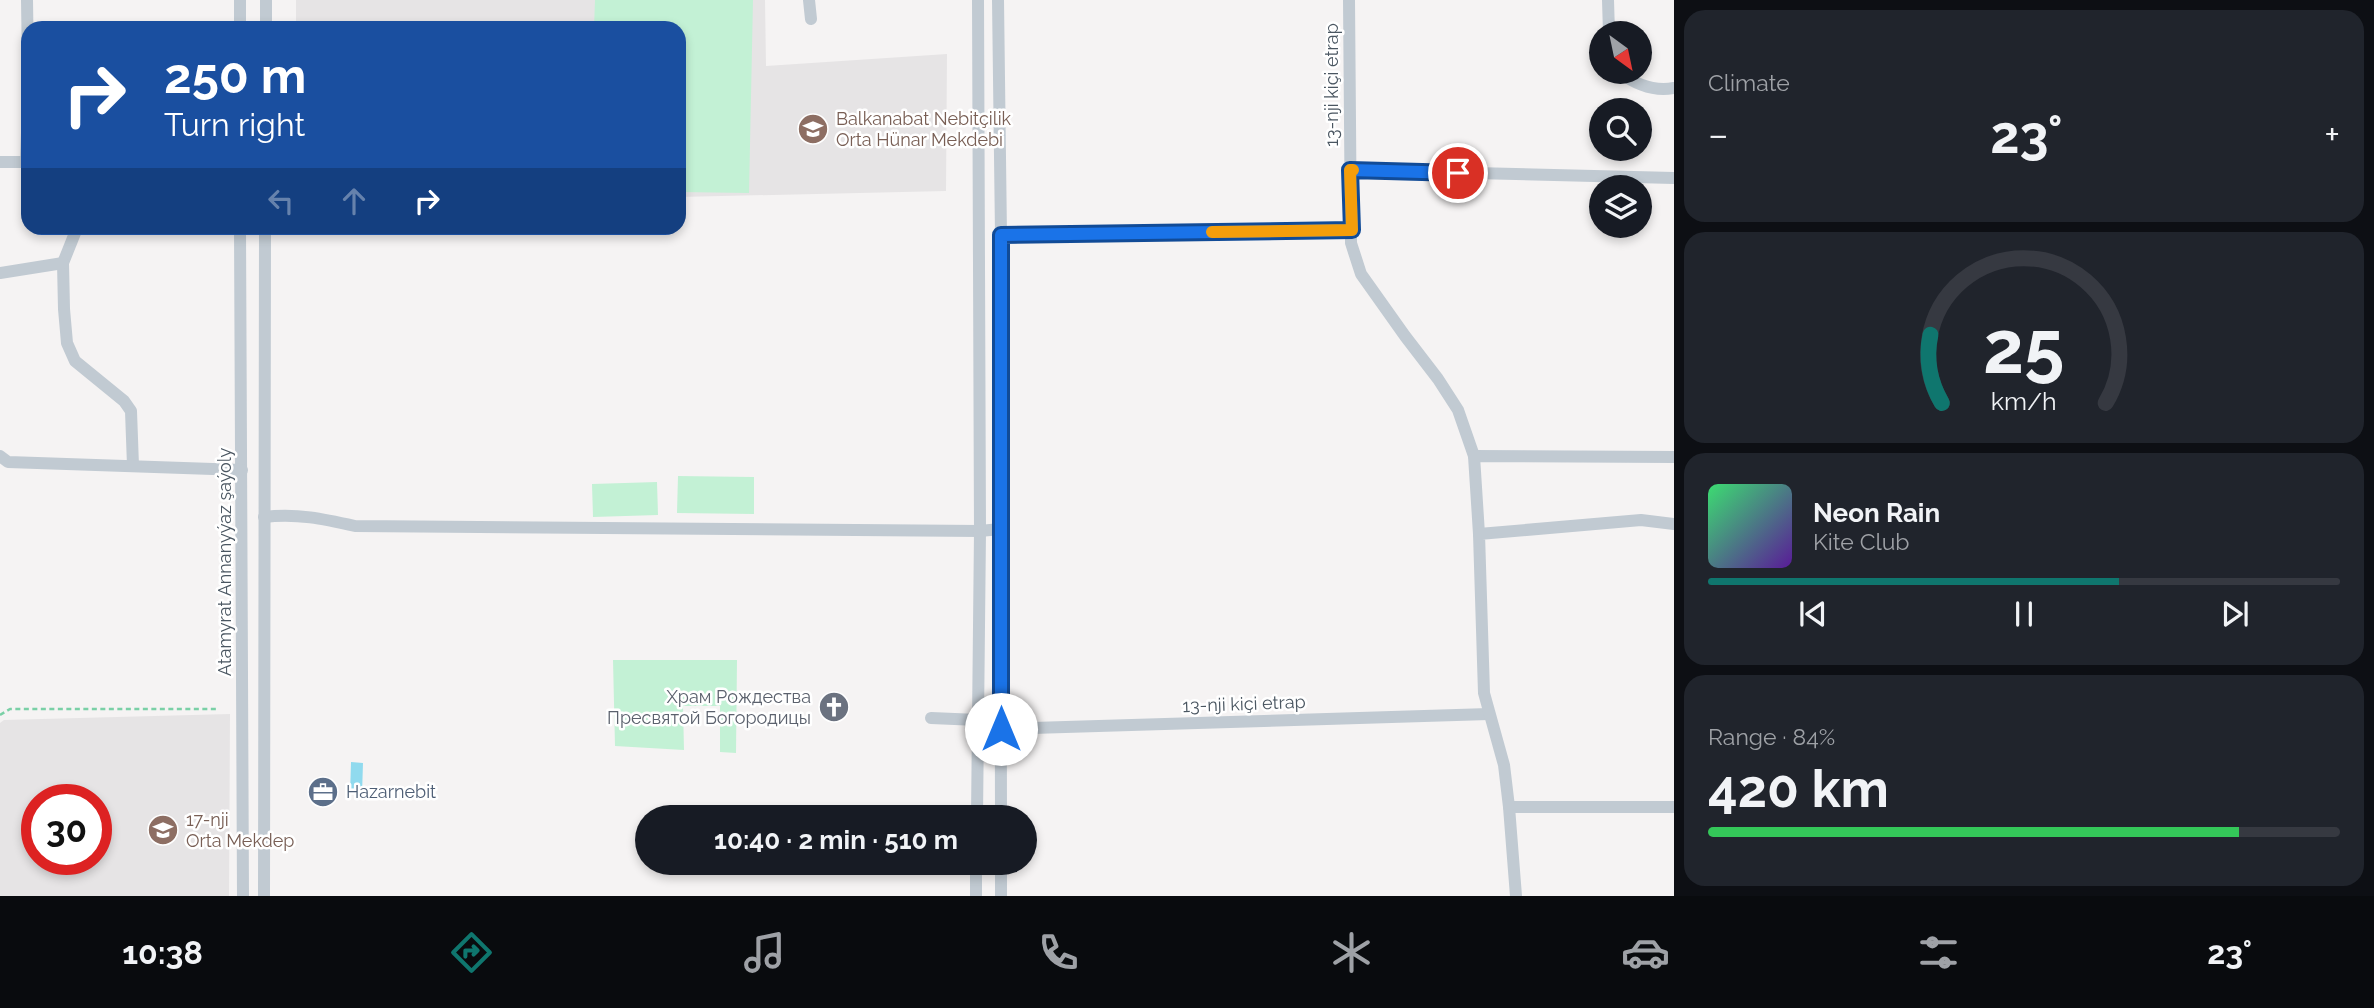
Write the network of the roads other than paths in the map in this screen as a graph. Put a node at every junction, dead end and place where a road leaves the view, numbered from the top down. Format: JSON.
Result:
{"nodes":[{"id":1,"x":27,"y":0,"type":"edge"},
{"id":2,"x":240,"y":0,"type":"edge"},
{"id":3,"x":266,"y":0,"type":"edge"},
{"id":4,"x":809,"y":0,"type":"edge"},
{"id":5,"x":978,"y":0,"type":"edge"},
{"id":6,"x":998,"y":0,"type":"edge"},
{"id":7,"x":1349,"y":0,"type":"edge"},
{"id":8,"x":1608,"y":0,"type":"edge"},
{"id":9,"x":811,"y":19,"type":"dead end"},
{"id":10,"x":27,"y":21,"type":"edge"},
{"id":11,"x":240,"y":21,"type":"edge"},
{"id":12,"x":266,"y":21,"type":"edge"},
{"id":13,"x":1609,"y":21,"type":"edge"},
{"id":14,"x":1638,"y":84,"type":"edge"},
{"id":15,"x":1674,"y":88,"type":"edge"},
{"id":16,"x":0,"y":162,"type":"edge"},
{"id":17,"x":21,"y":162,"type":"edge"},
{"id":18,"x":1350,"y":170,"type":"junction"},
{"id":19,"x":1674,"y":178,"type":"edge"},
{"id":20,"x":1352,"y":230,"type":"junction"},
{"id":21,"x":74,"y":235,"type":"edge"},
{"id":22,"x":240,"y":235,"type":"edge"},
{"id":23,"x":265,"y":235,"type":"edge"},
{"id":24,"x":1001,"y":235,"type":"junction"},
{"id":25,"x":63,"y":263,"type":"junction"},
{"id":26,"x":0,"y":273,"type":"edge"},
{"id":27,"x":0,"y":456,"type":"edge"},
{"id":28,"x":1474,"y":456,"type":"junction"},
{"id":29,"x":1674,"y":457,"type":"edge"},
{"id":30,"x":133,"y":466,"type":"junction"},
{"id":31,"x":242,"y":470,"type":"junction"},
{"id":32,"x":264,"y":517,"type":"junction"},
{"id":33,"x":1674,"y":524,"type":"edge"},
{"id":34,"x":1000,"y":529,"type":"junction"},
{"id":35,"x":980,"y":531,"type":"junction"},
{"id":36,"x":1479,"y":534,"type":"junction"},
{"id":37,"x":1489,"y":714,"type":"junction"},
{"id":38,"x":931,"y":718,"type":"dead end"},
{"id":39,"x":978,"y":720,"type":"junction"},
{"id":40,"x":1001,"y":729,"type":"junction"},
{"id":41,"x":977,"y":805,"type":"edge"},
{"id":42,"x":1001,"y":805,"type":"edge"},
{"id":43,"x":1509,"y":807,"type":"junction"},
{"id":44,"x":1674,"y":807,"type":"edge"},
{"id":45,"x":976,"y":875,"type":"edge"},
{"id":46,"x":1001,"y":875,"type":"edge"},
{"id":47,"x":243,"y":896,"type":"edge"},
{"id":48,"x":264,"y":896,"type":"edge"},
{"id":49,"x":976,"y":896,"type":"edge"},
{"id":50,"x":1001,"y":896,"type":"edge"},
{"id":51,"x":1516,"y":896,"type":"edge"}],
"edges":[{"from":1,"to":10,"type":"street"},
{"from":2,"to":11,"type":"street"},
{"from":3,"to":12,"type":"street"},
{"from":4,"to":9,"type":"street"},
{"from":5,"to":35,"type":"street"},
{"from":6,"to":24,"type":"street"},
{"from":7,"to":18,"type":"street","name":"13-nji kiçi etrap"},
{"from":8,"to":13,"type":"street"},
{"from":14,"to":15,"type":"street"},
{"from":16,"to":17,"type":"street"},
{"from":18,"to":19,"type":"street","name":"13-nji kiçi etrap"},
{"from":18,"to":20,"type":"street","name":"13-nji kiçi etrap"},
{"from":20,"to":24,"type":"street"},
{"from":20,"to":28,"type":"street","name":"13-nji kiçi etrap"},
{"from":21,"to":25,"type":"street"},
{"from":22,"to":31,"type":"street","name":"Atamyrat Annanyýaz şaýoly"},
{"from":23,"to":32,"type":"street"},
{"from":24,"to":34,"type":"street"},
{"from":25,"to":26,"type":"street"},
{"from":25,"to":30,"type":"street"},
{"from":27,"to":30,"type":"street"},
{"from":28,"to":29,"type":"street"},
{"from":28,"to":36,"type":"street","name":"13-nji kiçi etrap"},
{"from":30,"to":31,"type":"street"},
{"from":31,"to":47,"type":"street","name":"Atamyrat Annanyýaz şaýoly"},
{"from":32,"to":35,"type":"street"},
{"from":32,"to":48,"type":"street"},
{"from":33,"to":36,"type":"street"},
{"from":34,"to":35,"type":"street"},
{"from":34,"to":40,"type":"street"},
{"from":35,"to":39,"type":"street"},
{"from":36,"to":37,"type":"street","name":"13-nji kiçi etrap"},
{"from":37,"to":40,"type":"street","name":"13-nji kiçi etrap"},
{"from":37,"to":43,"type":"street","name":"13-nji kiçi etrap"},
{"from":38,"to":39,"type":"street"},
{"from":39,"to":41,"type":"street"},
{"from":40,"to":42,"type":"street"},
{"from":43,"to":44,"type":"street"},
{"from":43,"to":51,"type":"street","name":"13-nji kiçi etrap"},
{"from":45,"to":49,"type":"street"},
{"from":46,"to":50,"type":"street"}]}
